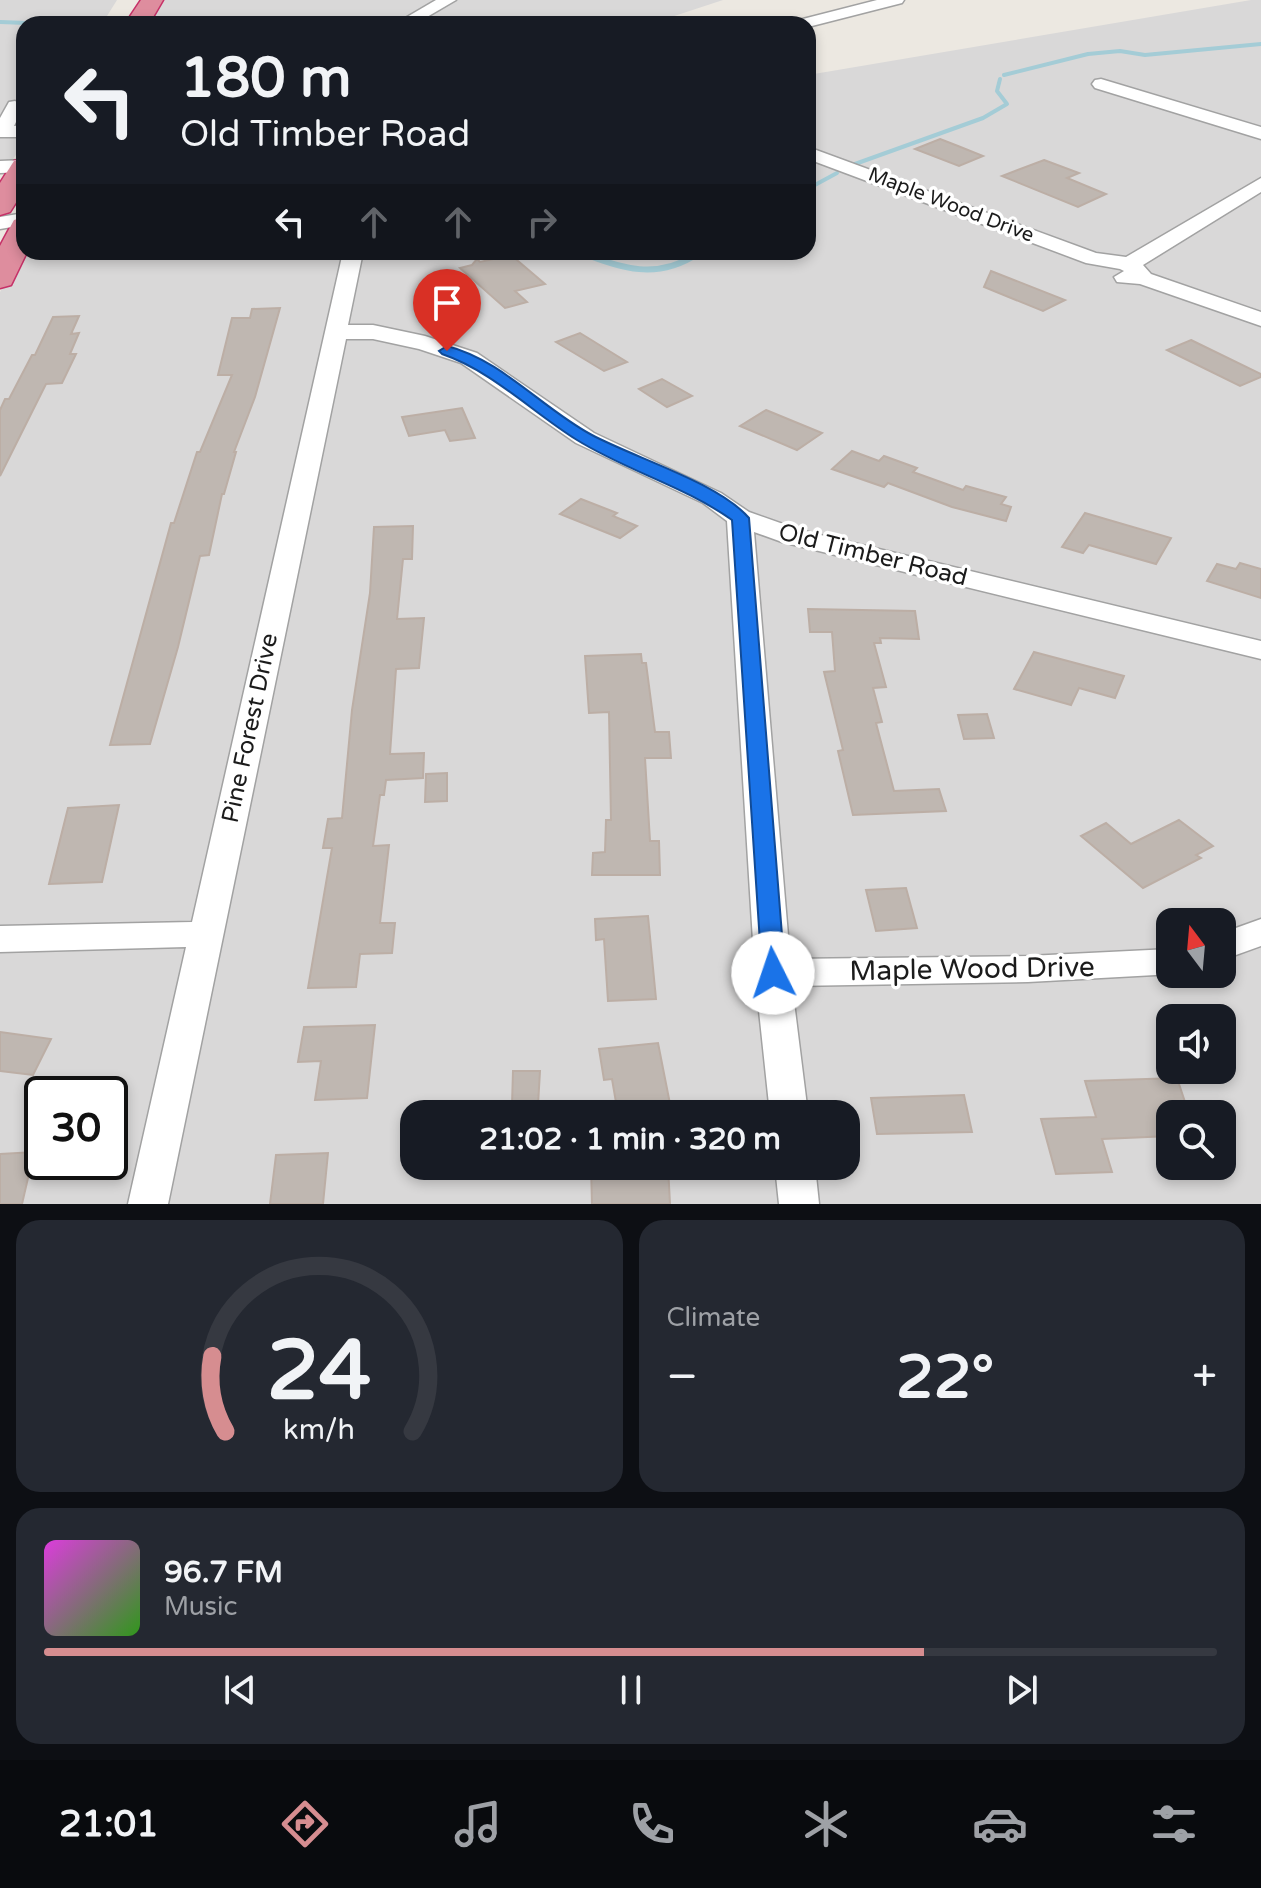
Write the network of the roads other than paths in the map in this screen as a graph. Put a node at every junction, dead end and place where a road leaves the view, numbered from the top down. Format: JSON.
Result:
{"nodes":[{"id":1,"x":448,"y":0,"type":"edge"},
{"id":2,"x":896,"y":0,"type":"edge"},
{"id":3,"x":418,"y":16,"type":"edge"},
{"id":4,"x":816,"y":20,"type":"edge"},
{"id":5,"x":1101,"y":84,"type":"dead end"},
{"id":6,"x":13,"y":101,"type":"edge"},
{"id":7,"x":1,"y":132,"type":"edge"},
{"id":8,"x":1261,"y":133,"type":"edge"},
{"id":9,"x":816,"y":156,"type":"edge"},
{"id":10,"x":1261,"y":184,"type":"edge"},
{"id":11,"x":16,"y":244,"type":"edge"},
{"id":12,"x":351,"y":260,"type":"edge"},
{"id":13,"x":1135,"y":271,"type":"junction"},
{"id":14,"x":0,"y":279,"type":"edge"},
{"id":15,"x":1261,"y":319,"type":"edge"},
{"id":16,"x":336,"y":332,"type":"junction"},
{"id":17,"x":740,"y":518,"type":"junction"},
{"id":18,"x":1261,"y":650,"type":"edge"},
{"id":19,"x":1261,"y":932,"type":"edge"},
{"id":20,"x":205,"y":934,"type":"junction"},
{"id":21,"x":0,"y":939,"type":"edge"},
{"id":22,"x":1236,"y":942,"type":"edge"},
{"id":23,"x":1156,"y":963,"type":"edge"},
{"id":24,"x":773,"y":973,"type":"junction"},
{"id":25,"x":787,"y":1100,"type":"edge"},
{"id":26,"x":796,"y":1180,"type":"edge"},
{"id":27,"x":148,"y":1204,"type":"edge"},
{"id":28,"x":799,"y":1204,"type":"edge"}],
"edges":[{"from":1,"to":3,"type":"street"},
{"from":2,"to":4,"type":"street"},
{"from":5,"to":8,"type":"street"},
{"from":6,"to":7,"type":"street"},
{"from":9,"to":13,"type":"street","name":"Maple Wood Drive"},
{"from":10,"to":13,"type":"street"},
{"from":11,"to":14,"type":"highway"},
{"from":12,"to":16,"type":"street","name":"Pine Forest Drive"},
{"from":13,"to":15,"type":"street","name":"Maple Wood Drive"},
{"from":16,"to":17,"type":"street","name":"Old Timber Road"},
{"from":16,"to":20,"type":"street","name":"Pine Forest Drive"},
{"from":17,"to":18,"type":"street","name":"Old Timber Road"},
{"from":17,"to":24,"type":"street"},
{"from":19,"to":22,"type":"street"},
{"from":20,"to":21,"type":"street"},
{"from":20,"to":27,"type":"street","name":"Pine Forest Drive"},
{"from":23,"to":24,"type":"street","name":"Maple Wood Drive"},
{"from":24,"to":25,"type":"street"},
{"from":26,"to":28,"type":"street"}]}
